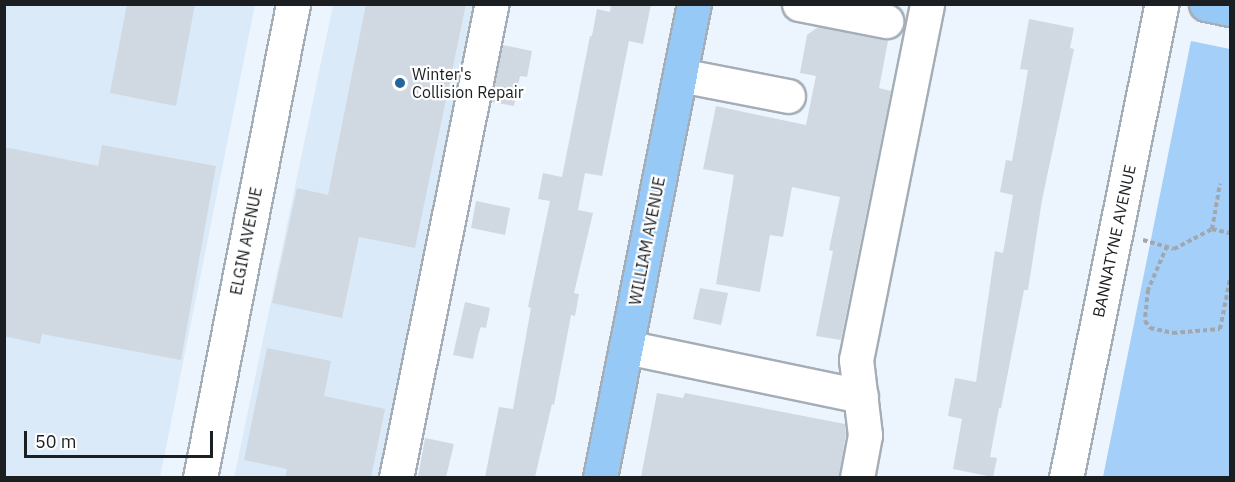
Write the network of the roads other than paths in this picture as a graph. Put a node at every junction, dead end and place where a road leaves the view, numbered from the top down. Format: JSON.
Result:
{"nodes":[{"id":1,"x":293,"y":4,"type":"edge"},
{"id":2,"x":492,"y":4,"type":"edge"},
{"id":3,"x":694,"y":4,"type":"edge"},
{"id":4,"x":799,"y":4,"type":"edge"},
{"id":5,"x":927,"y":4,"type":"edge"},
{"id":6,"x":1162,"y":4,"type":"edge"},
{"id":7,"x":1206,"y":4,"type":"edge"},
{"id":8,"x":1230,"y":9,"type":"edge"},
{"id":9,"x":886,"y":21,"type":"dead end"},
{"id":10,"x":680,"y":75,"type":"junction"},
{"id":11,"x":788,"y":96,"type":"dead end"},
{"id":12,"x":626,"y":348,"type":"junction"},
{"id":13,"x":861,"y":396,"type":"junction"},
{"id":14,"x":200,"y":477,"type":"edge"},
{"id":15,"x":396,"y":477,"type":"edge"},
{"id":16,"x":600,"y":477,"type":"edge"},
{"id":17,"x":857,"y":477,"type":"edge"},
{"id":18,"x":1066,"y":477,"type":"edge"}],
"edges":[{"from":1,"to":14,"type":"street","name":"ELGIN AVENUE"},
{"from":2,"to":15,"type":"street"},
{"from":3,"to":10,"type":"main road","name":"WILLIAM AVENUE"},
{"from":4,"to":9,"type":"street"},
{"from":5,"to":13,"type":"street"},
{"from":6,"to":18,"type":"street","name":"BANNATYNE AVENUE"},
{"from":7,"to":8,"type":"main road"},
{"from":10,"to":11,"type":"street"},
{"from":10,"to":12,"type":"main road","name":"WILLIAM AVENUE"},
{"from":12,"to":13,"type":"street"},
{"from":12,"to":16,"type":"main road","name":"WILLIAM AVENUE"},
{"from":13,"to":17,"type":"street"}]}
